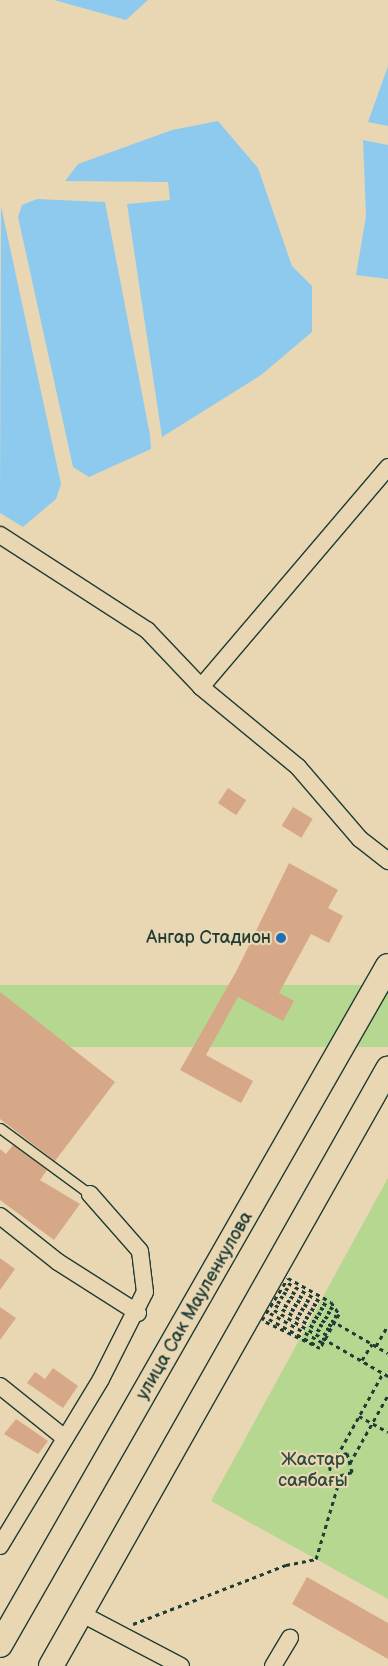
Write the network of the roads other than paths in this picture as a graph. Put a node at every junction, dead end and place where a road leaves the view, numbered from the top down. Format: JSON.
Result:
{"nodes":[{"id":1,"x":388,"y":467,"type":"edge"},
{"id":2,"x":0,"y":534,"type":"edge"},
{"id":3,"x":201,"y":687,"type":"junction"},
{"id":4,"x":388,"y":862,"type":"edge"},
{"id":5,"x":388,"y":966,"type":"edge"},
{"id":6,"x":388,"y":1069,"type":"edge"},
{"id":7,"x":0,"y":1128,"type":"edge"},
{"id":8,"x":90,"y":1194,"type":"joint"},
{"id":9,"x":0,"y":1216,"type":"edge"},
{"id":10,"x":138,"y":1313,"type":"junction"},
{"id":11,"x":0,"y":1386,"type":"edge"},
{"id":12,"x":65,"y":1438,"type":"junction"},
{"id":13,"x":0,"y":1546,"type":"edge"},
{"id":14,"x":80,"y":1613,"type":"junction"},
{"id":15,"x":290,"y":1638,"type":"dead end"},
{"id":16,"x":0,"y":1645,"type":"edge"},
{"id":17,"x":177,"y":1665,"type":"edge"},
{"id":18,"x":51,"y":1666,"type":"edge"},
{"id":19,"x":273,"y":1666,"type":"edge"}],
"edges":[{"from":1,"to":3,"type":"street"},
{"from":2,"to":3,"type":"street"},
{"from":3,"to":4,"type":"street"},
{"from":5,"to":16,"type":"main road","name":"улица Сак Мауленкулова"},
{"from":6,"to":14,"type":"main road"},
{"from":7,"to":8,"type":"lane"},
{"from":8,"to":10,"type":"street"},
{"from":9,"to":10,"type":"street"},
{"from":10,"to":12,"type":"street"},
{"from":11,"to":12,"type":"street"},
{"from":12,"to":13,"type":"street"},
{"from":14,"to":17,"type":"street"},
{"from":14,"to":18,"type":"main road"},
{"from":15,"to":19,"type":"street"}]}
